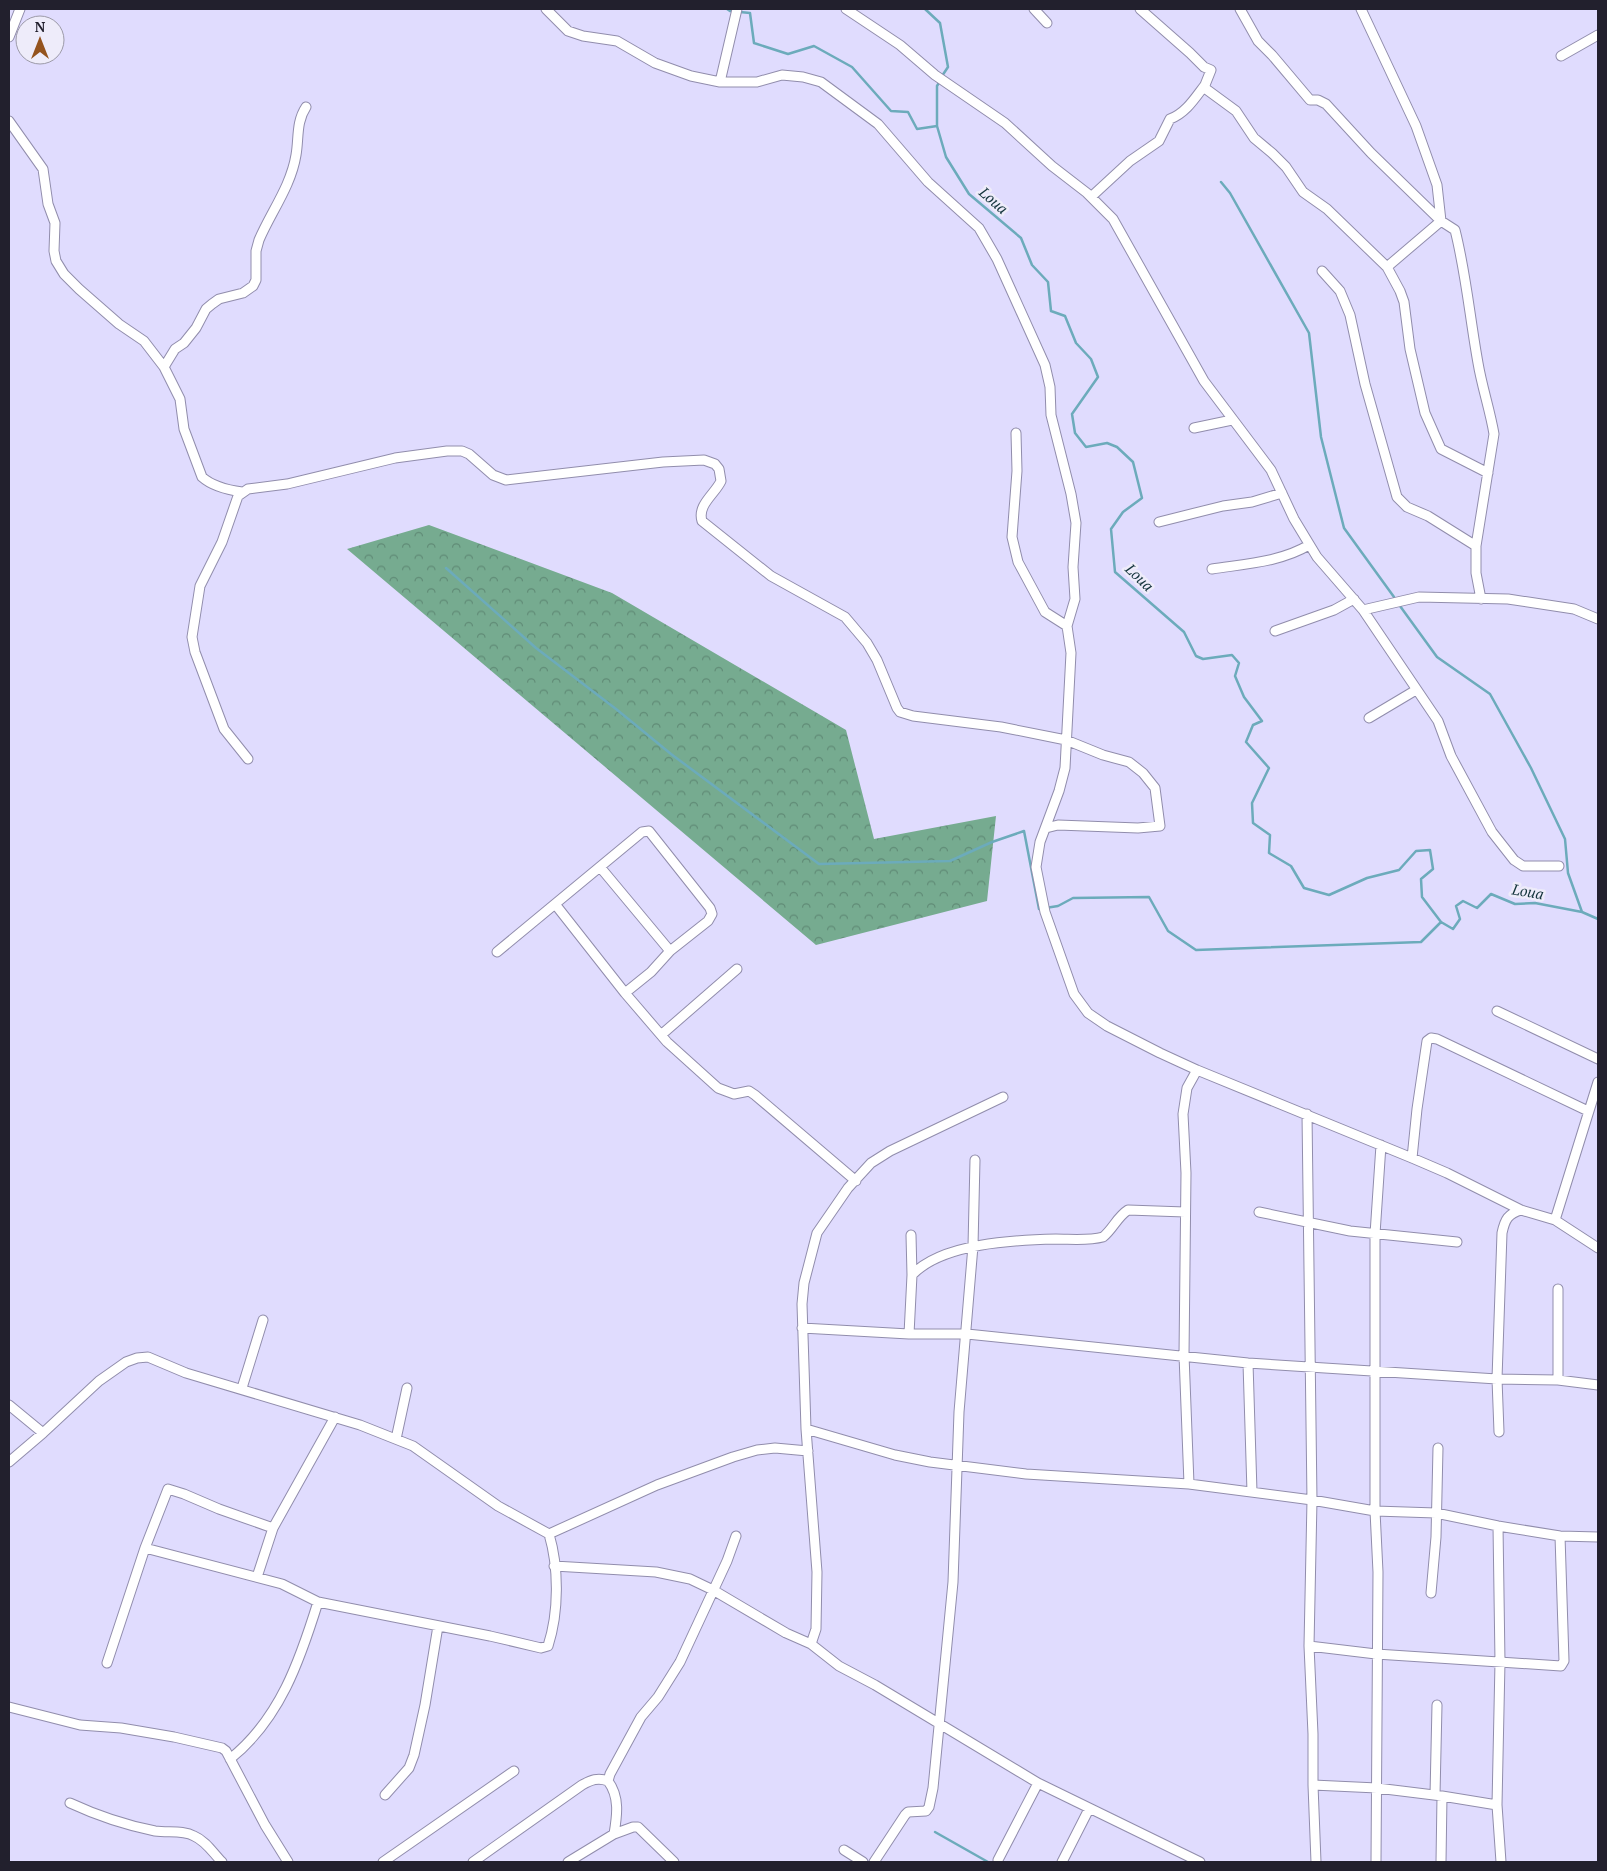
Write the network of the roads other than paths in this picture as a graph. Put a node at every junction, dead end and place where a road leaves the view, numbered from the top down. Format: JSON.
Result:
{"nodes":[{"id":1,"x":20,"y":9,"type":"edge"},
{"id":2,"x":546,"y":9,"type":"edge"},
{"id":3,"x":846,"y":9,"type":"edge"},
{"id":4,"x":1034,"y":9,"type":"edge"},
{"id":5,"x":1140,"y":9,"type":"edge"},
{"id":6,"x":1240,"y":9,"type":"edge"},
{"id":7,"x":1361,"y":9,"type":"edge"},
{"id":8,"x":737,"y":11,"type":"edge"},
{"id":9,"x":1047,"y":23,"type":"dead end"},
{"id":10,"x":1598,"y":35,"type":"edge"},
{"id":11,"x":9,"y":37,"type":"edge"},
{"id":12,"x":1561,"y":56,"type":"dead end"},
{"id":13,"x":720,"y":82,"type":"junction"},
{"id":14,"x":1205,"y":85,"type":"junction"},
{"id":15,"x":306,"y":107,"type":"dead end"},
{"id":16,"x":9,"y":121,"type":"edge"},
{"id":17,"x":1091,"y":197,"type":"junction"},
{"id":18,"x":1441,"y":221,"type":"junction"},
{"id":19,"x":1387,"y":267,"type":"junction"},
{"id":20,"x":1322,"y":272,"type":"dead end"},
{"id":21,"x":164,"y":367,"type":"junction"},
{"id":22,"x":1232,"y":420,"type":"junction"},
{"id":23,"x":1194,"y":428,"type":"dead end"},
{"id":24,"x":1016,"y":433,"type":"dead end"},
{"id":25,"x":1488,"y":473,"type":"junction"},
{"id":26,"x":242,"y":492,"type":"junction"},
{"id":27,"x":1282,"y":493,"type":"junction"},
{"id":28,"x":1159,"y":522,"type":"dead end"},
{"id":29,"x":1309,"y":545,"type":"junction"},
{"id":30,"x":1476,"y":546,"type":"junction"},
{"id":31,"x":1212,"y":569,"type":"dead end"},
{"id":32,"x":1354,"y":599,"type":"junction"},
{"id":33,"x":1481,"y":599,"type":"junction"},
{"id":34,"x":1363,"y":610,"type":"junction"},
{"id":35,"x":1598,"y":619,"type":"edge"},
{"id":36,"x":1067,"y":626,"type":"junction"},
{"id":37,"x":1275,"y":631,"type":"dead end"},
{"id":38,"x":1416,"y":690,"type":"junction"},
{"id":39,"x":1369,"y":718,"type":"dead end"},
{"id":40,"x":1066,"y":740,"type":"junction"},
{"id":41,"x":248,"y":759,"type":"dead end"},
{"id":42,"x":1046,"y":828,"type":"junction"},
{"id":43,"x":1559,"y":866,"type":"dead end"},
{"id":44,"x":600,"y":867,"type":"junction"},
{"id":45,"x":555,"y":904,"type":"junction"},
{"id":46,"x":670,"y":951,"type":"junction"},
{"id":47,"x":497,"y":952,"type":"dead end"},
{"id":48,"x":737,"y":969,"type":"dead end"},
{"id":49,"x":625,"y":994,"type":"junction"},
{"id":50,"x":1497,"y":1011,"type":"dead end"},
{"id":51,"x":661,"y":1035,"type":"junction"},
{"id":52,"x":1598,"y":1059,"type":"edge"},
{"id":53,"x":1197,"y":1070,"type":"junction"},
{"id":54,"x":1598,"y":1082,"type":"edge"},
{"id":55,"x":1003,"y":1097,"type":"dead end"},
{"id":56,"x":1588,"y":1110,"type":"junction"},
{"id":57,"x":1307,"y":1114,"type":"junction"},
{"id":58,"x":1381,"y":1145,"type":"junction"},
{"id":59,"x":1412,"y":1158,"type":"junction"},
{"id":60,"x":975,"y":1160,"type":"dead end"},
{"id":61,"x":856,"y":1181,"type":"junction"},
{"id":62,"x":1522,"y":1210,"type":"junction"},
{"id":63,"x":1185,"y":1212,"type":"junction"},
{"id":64,"x":1259,"y":1212,"type":"dead end"},
{"id":65,"x":1555,"y":1220,"type":"junction"},
{"id":66,"x":1308,"y":1221,"type":"junction"},
{"id":67,"x":1375,"y":1234,"type":"junction"},
{"id":68,"x":912,"y":1235,"type":"dead end"},
{"id":69,"x":1457,"y":1242,"type":"dead end"},
{"id":70,"x":973,"y":1246,"type":"junction"},
{"id":71,"x":1598,"y":1248,"type":"edge"},
{"id":72,"x":912,"y":1275,"type":"junction"},
{"id":73,"x":1558,"y":1289,"type":"dead end"},
{"id":74,"x":263,"y":1320,"type":"dead end"},
{"id":75,"x":802,"y":1328,"type":"junction"},
{"id":76,"x":909,"y":1334,"type":"junction"},
{"id":77,"x":966,"y":1334,"type":"junction"},
{"id":78,"x":1184,"y":1355,"type":"junction"},
{"id":79,"x":1248,"y":1363,"type":"junction"},
{"id":80,"x":1310,"y":1367,"type":"junction"},
{"id":81,"x":1374,"y":1370,"type":"junction"},
{"id":82,"x":1497,"y":1379,"type":"junction"},
{"id":83,"x":1558,"y":1380,"type":"junction"},
{"id":84,"x":1598,"y":1385,"type":"edge"},
{"id":85,"x":242,"y":1388,"type":"junction"},
{"id":86,"x":407,"y":1388,"type":"dead end"},
{"id":87,"x":9,"y":1405,"type":"edge"},
{"id":88,"x":335,"y":1418,"type":"junction"},
{"id":89,"x":806,"y":1429,"type":"junction"},
{"id":90,"x":1499,"y":1432,"type":"dead end"},
{"id":91,"x":43,"y":1433,"type":"junction"},
{"id":92,"x":396,"y":1439,"type":"junction"},
{"id":93,"x":1438,"y":1448,"type":"dead end"},
{"id":94,"x":808,"y":1451,"type":"junction"},
{"id":95,"x":9,"y":1462,"type":"edge"},
{"id":96,"x":957,"y":1466,"type":"junction"},
{"id":97,"x":1189,"y":1484,"type":"junction"},
{"id":98,"x":1252,"y":1492,"type":"junction"},
{"id":99,"x":1312,"y":1500,"type":"junction"},
{"id":100,"x":1375,"y":1511,"type":"junction"},
{"id":101,"x":1436,"y":1513,"type":"junction"},
{"id":102,"x":1498,"y":1526,"type":"junction"},
{"id":103,"x":273,"y":1528,"type":"junction"},
{"id":104,"x":549,"y":1534,"type":"junction"},
{"id":105,"x":736,"y":1536,"type":"dead end"},
{"id":106,"x":1560,"y":1536,"type":"junction"},
{"id":107,"x":1598,"y":1537,"type":"edge"},
{"id":108,"x":145,"y":1548,"type":"junction"},
{"id":109,"x":554,"y":1566,"type":"junction"},
{"id":110,"x":257,"y":1577,"type":"junction"},
{"id":111,"x":713,"y":1590,"type":"junction"},
{"id":112,"x":1431,"y":1593,"type":"dead end"},
{"id":113,"x":318,"y":1602,"type":"junction"},
{"id":114,"x":438,"y":1626,"type":"junction"},
{"id":115,"x":811,"y":1644,"type":"junction"},
{"id":116,"x":1309,"y":1646,"type":"junction"},
{"id":117,"x":1376,"y":1654,"type":"junction"},
{"id":118,"x":1500,"y":1662,"type":"junction"},
{"id":119,"x":107,"y":1663,"type":"dead end"},
{"id":120,"x":1437,"y":1705,"type":"dead end"},
{"id":121,"x":9,"y":1707,"type":"edge"},
{"id":122,"x":940,"y":1725,"type":"junction"},
{"id":123,"x":230,"y":1759,"type":"junction"},
{"id":124,"x":514,"y":1771,"type":"dead end"},
{"id":125,"x":608,"y":1782,"type":"junction"},
{"id":126,"x":1038,"y":1783,"type":"junction"},
{"id":127,"x":1313,"y":1785,"type":"junction"},
{"id":128,"x":1377,"y":1788,"type":"junction"},
{"id":129,"x":385,"y":1795,"type":"dead end"},
{"id":130,"x":1438,"y":1795,"type":"junction"},
{"id":131,"x":70,"y":1803,"type":"dead end"},
{"id":132,"x":1497,"y":1805,"type":"junction"},
{"id":133,"x":1089,"y":1809,"type":"junction"},
{"id":134,"x":614,"y":1834,"type":"junction"},
{"id":135,"x":844,"y":1850,"type":"dead end"},
{"id":136,"x":998,"y":1860,"type":"dead end"},
{"id":137,"x":222,"y":1862,"type":"edge"},
{"id":138,"x":288,"y":1862,"type":"edge"},
{"id":139,"x":383,"y":1862,"type":"edge"},
{"id":140,"x":473,"y":1862,"type":"edge"},
{"id":141,"x":568,"y":1862,"type":"edge"},
{"id":142,"x":674,"y":1862,"type":"edge"},
{"id":143,"x":863,"y":1862,"type":"edge"},
{"id":144,"x":874,"y":1862,"type":"edge"},
{"id":145,"x":1062,"y":1862,"type":"edge"},
{"id":146,"x":1200,"y":1862,"type":"edge"},
{"id":147,"x":1316,"y":1862,"type":"edge"},
{"id":148,"x":1376,"y":1862,"type":"edge"},
{"id":149,"x":1441,"y":1862,"type":"edge"},
{"id":150,"x":1501,"y":1862,"type":"edge"}],
"edges":[{"from":1,"to":11,"type":"street"},
{"from":2,"to":13,"type":"street"},
{"from":3,"to":17,"type":"street"},
{"from":4,"to":9,"type":"street"},
{"from":5,"to":14,"type":"street"},
{"from":6,"to":18,"type":"street"},
{"from":7,"to":18,"type":"street"},
{"from":8,"to":13,"type":"street"},
{"from":10,"to":12,"type":"street"},
{"from":13,"to":36,"type":"street"},
{"from":14,"to":17,"type":"street"},
{"from":14,"to":19,"type":"street"},
{"from":15,"to":21,"type":"street"},
{"from":16,"to":21,"type":"street"},
{"from":17,"to":22,"type":"street"},
{"from":18,"to":19,"type":"street"},
{"from":18,"to":25,"type":"street"},
{"from":19,"to":25,"type":"street"},
{"from":20,"to":30,"type":"street"},
{"from":21,"to":26,"type":"street"},
{"from":22,"to":23,"type":"street"},
{"from":22,"to":27,"type":"street"},
{"from":24,"to":36,"type":"street"},
{"from":25,"to":30,"type":"street"},
{"from":26,"to":40,"type":"street"},
{"from":26,"to":41,"type":"street"},
{"from":27,"to":28,"type":"street"},
{"from":27,"to":29,"type":"street"},
{"from":29,"to":31,"type":"street"},
{"from":29,"to":32,"type":"street"},
{"from":30,"to":33,"type":"street"},
{"from":32,"to":34,"type":"street"},
{"from":32,"to":37,"type":"street"},
{"from":33,"to":34,"type":"street"},
{"from":33,"to":35,"type":"street"},
{"from":34,"to":38,"type":"street"},
{"from":36,"to":40,"type":"street"},
{"from":38,"to":39,"type":"street"},
{"from":38,"to":43,"type":"street"},
{"from":40,"to":42,"type":"street"},
{"from":40,"to":42,"type":"street"},
{"from":42,"to":53,"type":"street"},
{"from":44,"to":45,"type":"street"},
{"from":44,"to":46,"type":"street"},
{"from":44,"to":46,"type":"street"},
{"from":45,"to":47,"type":"street"},
{"from":45,"to":49,"type":"street"},
{"from":46,"to":49,"type":"street"},
{"from":48,"to":51,"type":"street"},
{"from":49,"to":51,"type":"street"},
{"from":50,"to":52,"type":"street"},
{"from":51,"to":61,"type":"street"},
{"from":53,"to":57,"type":"street"},
{"from":53,"to":63,"type":"street"},
{"from":54,"to":56,"type":"street"},
{"from":55,"to":61,"type":"street"},
{"from":56,"to":59,"type":"street"},
{"from":56,"to":65,"type":"street"},
{"from":57,"to":58,"type":"street"},
{"from":57,"to":66,"type":"street"},
{"from":58,"to":59,"type":"street"},
{"from":58,"to":67,"type":"street"},
{"from":59,"to":62,"type":"street"},
{"from":60,"to":70,"type":"street"},
{"from":61,"to":75,"type":"street"},
{"from":62,"to":65,"type":"street"},
{"from":62,"to":82,"type":"street"},
{"from":63,"to":70,"type":"street"},
{"from":63,"to":78,"type":"street"},
{"from":64,"to":66,"type":"street"},
{"from":65,"to":71,"type":"street"},
{"from":66,"to":67,"type":"street"},
{"from":66,"to":80,"type":"street"},
{"from":67,"to":69,"type":"street"},
{"from":67,"to":81,"type":"street"},
{"from":68,"to":72,"type":"street"},
{"from":70,"to":72,"type":"street"},
{"from":70,"to":77,"type":"street"},
{"from":72,"to":76,"type":"street"},
{"from":73,"to":83,"type":"street"},
{"from":74,"to":85,"type":"street"},
{"from":75,"to":76,"type":"street"},
{"from":75,"to":89,"type":"street"},
{"from":76,"to":77,"type":"street"},
{"from":77,"to":78,"type":"street"},
{"from":77,"to":96,"type":"street"},
{"from":78,"to":79,"type":"street"},
{"from":78,"to":97,"type":"street"},
{"from":79,"to":80,"type":"street"},
{"from":79,"to":98,"type":"street"},
{"from":80,"to":81,"type":"street"},
{"from":80,"to":99,"type":"street"},
{"from":81,"to":82,"type":"street"},
{"from":81,"to":100,"type":"street"},
{"from":82,"to":83,"type":"street"},
{"from":82,"to":90,"type":"street"},
{"from":83,"to":84,"type":"street"},
{"from":85,"to":88,"type":"street"},
{"from":85,"to":91,"type":"street"},
{"from":86,"to":92,"type":"street"},
{"from":87,"to":91,"type":"street"},
{"from":88,"to":92,"type":"street"},
{"from":88,"to":103,"type":"street"},
{"from":89,"to":94,"type":"street"},
{"from":89,"to":96,"type":"street"},
{"from":91,"to":95,"type":"street"},
{"from":92,"to":104,"type":"street"},
{"from":93,"to":101,"type":"street"},
{"from":94,"to":104,"type":"street"},
{"from":94,"to":115,"type":"street"},
{"from":96,"to":97,"type":"street"},
{"from":96,"to":122,"type":"street"},
{"from":97,"to":98,"type":"street"},
{"from":98,"to":99,"type":"street"},
{"from":99,"to":100,"type":"street"},
{"from":99,"to":116,"type":"street"},
{"from":100,"to":101,"type":"street"},
{"from":100,"to":117,"type":"street"},
{"from":101,"to":102,"type":"street"},
{"from":101,"to":112,"type":"street"},
{"from":102,"to":106,"type":"street"},
{"from":102,"to":118,"type":"street"},
{"from":103,"to":108,"type":"street"},
{"from":103,"to":110,"type":"street"},
{"from":104,"to":109,"type":"street"},
{"from":105,"to":111,"type":"street"},
{"from":106,"to":107,"type":"street"},
{"from":106,"to":118,"type":"street"},
{"from":108,"to":110,"type":"street"},
{"from":108,"to":119,"type":"street"},
{"from":109,"to":111,"type":"street"},
{"from":109,"to":114,"type":"street"},
{"from":110,"to":113,"type":"street"},
{"from":111,"to":115,"type":"street"},
{"from":111,"to":125,"type":"street"},
{"from":113,"to":114,"type":"street"},
{"from":113,"to":123,"type":"street"},
{"from":114,"to":129,"type":"street"},
{"from":115,"to":122,"type":"street"},
{"from":116,"to":117,"type":"street"},
{"from":116,"to":127,"type":"street"},
{"from":117,"to":118,"type":"street"},
{"from":117,"to":128,"type":"street"},
{"from":118,"to":132,"type":"street"},
{"from":120,"to":130,"type":"street"},
{"from":121,"to":123,"type":"street"},
{"from":122,"to":126,"type":"street"},
{"from":122,"to":144,"type":"street"},
{"from":123,"to":138,"type":"street"},
{"from":124,"to":139,"type":"street"},
{"from":125,"to":134,"type":"street"},
{"from":125,"to":140,"type":"street"},
{"from":126,"to":133,"type":"street"},
{"from":126,"to":136,"type":"street"},
{"from":127,"to":128,"type":"street"},
{"from":127,"to":147,"type":"street"},
{"from":128,"to":130,"type":"street"},
{"from":128,"to":148,"type":"street"},
{"from":130,"to":132,"type":"street"},
{"from":130,"to":149,"type":"street"},
{"from":131,"to":137,"type":"street"},
{"from":132,"to":150,"type":"street"},
{"from":133,"to":145,"type":"street"},
{"from":133,"to":146,"type":"street"},
{"from":134,"to":141,"type":"street"},
{"from":134,"to":142,"type":"street"},
{"from":135,"to":143,"type":"street"}]}
